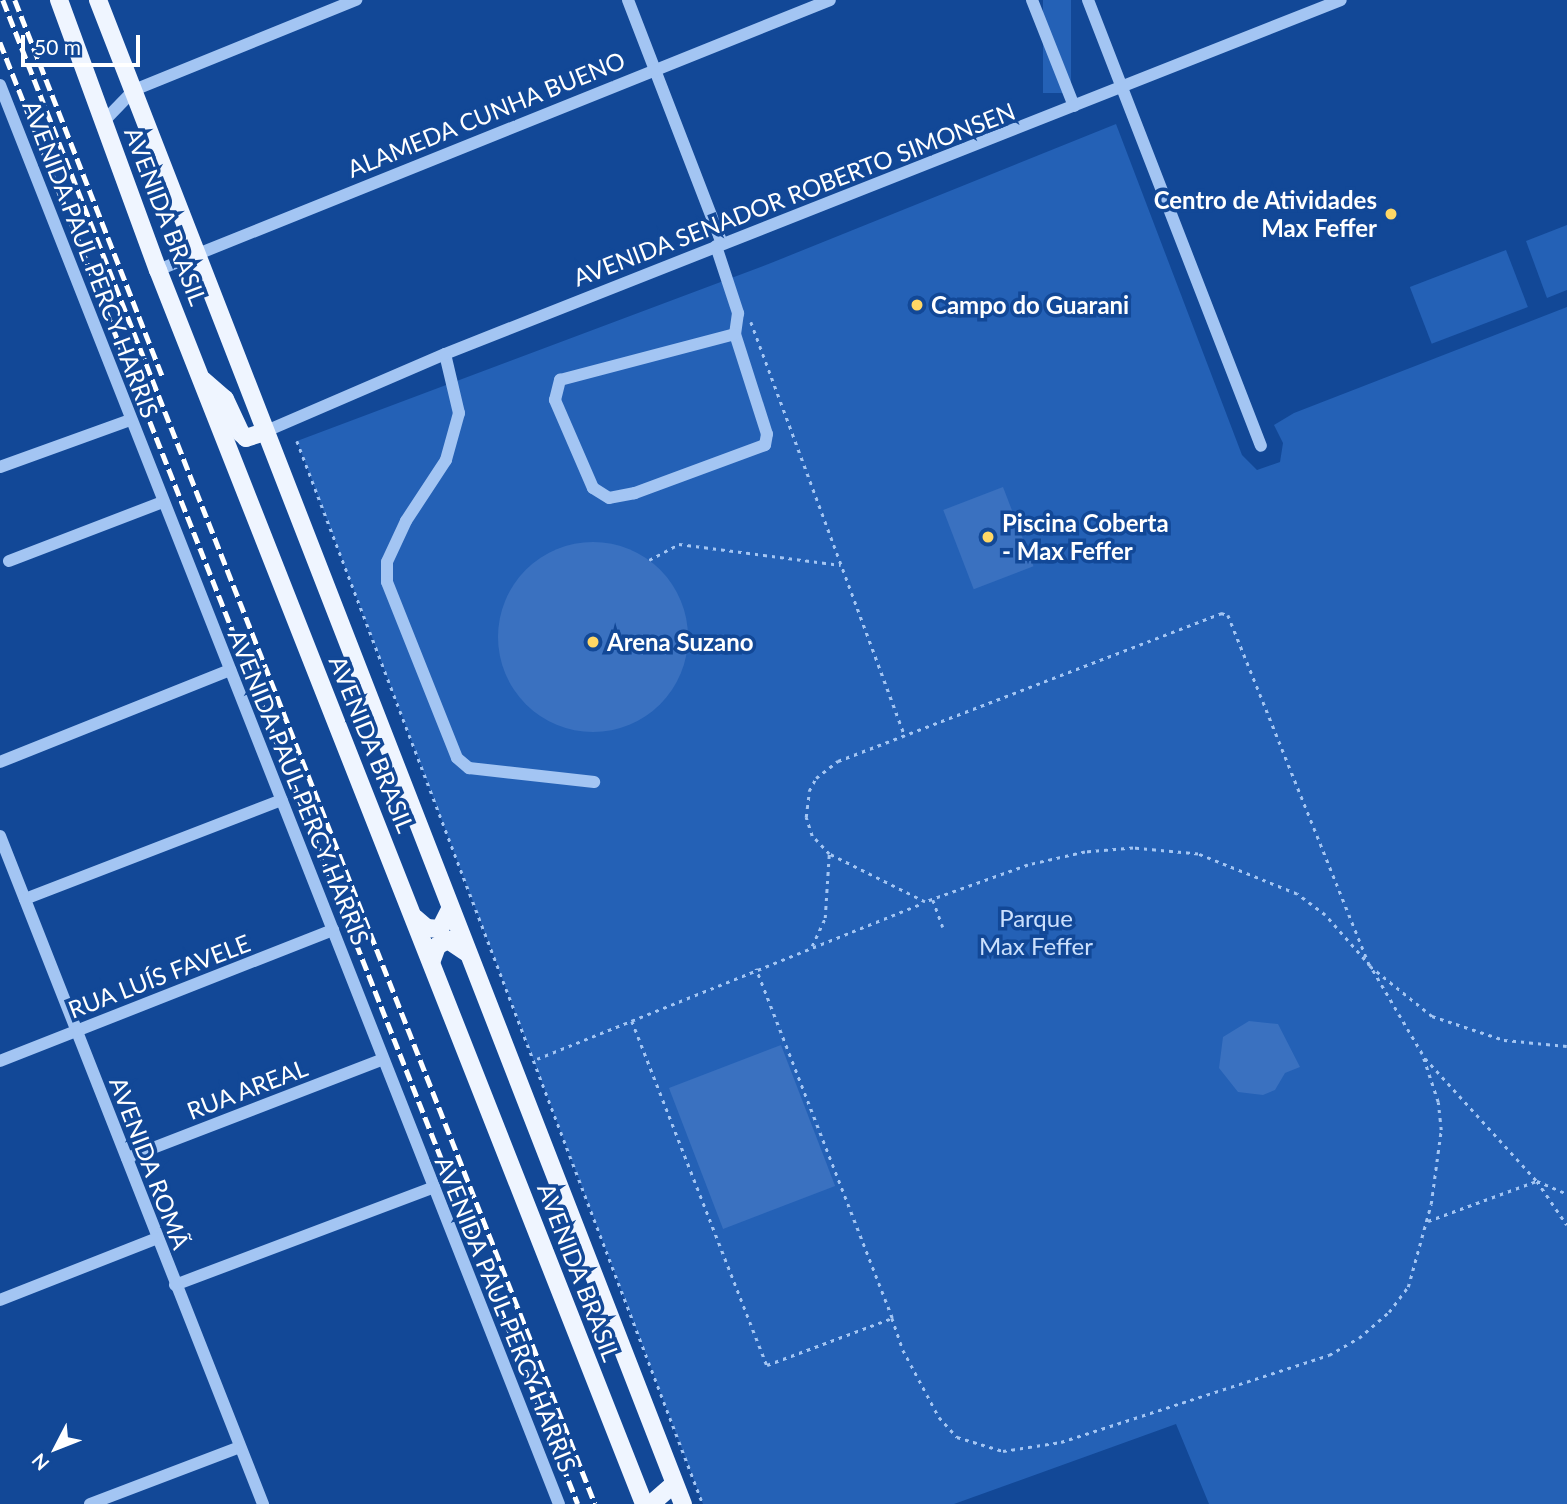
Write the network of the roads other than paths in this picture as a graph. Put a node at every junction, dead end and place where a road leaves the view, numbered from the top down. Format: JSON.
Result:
{"nodes":[{"id":1,"x":59,"y":0,"type":"edge"},
{"id":2,"x":98,"y":0,"type":"edge"},
{"id":3,"x":356,"y":0,"type":"edge"},
{"id":4,"x":628,"y":0,"type":"edge"},
{"id":5,"x":830,"y":0,"type":"edge"},
{"id":6,"x":1032,"y":0,"type":"edge"},
{"id":7,"x":1088,"y":0,"type":"edge"},
{"id":8,"x":1342,"y":0,"type":"edge"},
{"id":9,"x":654,"y":67,"type":"junction"},
{"id":10,"x":0,"y":85,"type":"edge"},
{"id":11,"x":1124,"y":87,"type":"junction"},
{"id":12,"x":134,"y":90,"type":"junction"},
{"id":13,"x":1074,"y":106,"type":"junction"},
{"id":14,"x":104,"y":121,"type":"junction"},
{"id":15,"x":719,"y":245,"type":"junction"},
{"id":16,"x":195,"y":253,"type":"junction"},
{"id":17,"x":159,"y":270,"type":"junction"},
{"id":18,"x":735,"y":334,"type":"junction"},
{"id":19,"x":445,"y":354,"type":"junction"},
{"id":20,"x":203,"y":380,"type":"junction"},
{"id":21,"x":130,"y":419,"type":"junction"},
{"id":22,"x":264,"y":432,"type":"junction"},
{"id":23,"x":1261,"y":446,"type":"dead end"},
{"id":24,"x":0,"y":467,"type":"edge"},
{"id":25,"x":163,"y":502,"type":"junction"},
{"id":26,"x":9,"y":561,"type":"dead end"},
{"id":27,"x":230,"y":670,"type":"junction"},
{"id":28,"x":0,"y":762,"type":"edge"},
{"id":29,"x":594,"y":782,"type":"dead end"},
{"id":30,"x":282,"y":800,"type":"junction"},
{"id":31,"x":0,"y":836,"type":"edge"},
{"id":32,"x":25,"y":899,"type":"junction"},
{"id":33,"x":450,"y":909,"type":"junction"},
{"id":34,"x":415,"y":918,"type":"junction"},
{"id":35,"x":333,"y":930,"type":"junction"},
{"id":36,"x":468,"y":955,"type":"junction"},
{"id":37,"x":432,"y":961,"type":"junction"},
{"id":38,"x":77,"y":1031,"type":"junction"},
{"id":39,"x":383,"y":1059,"type":"junction"},
{"id":40,"x":0,"y":1061,"type":"edge"},
{"id":41,"x":127,"y":1158,"type":"junction"},
{"id":42,"x":434,"y":1187,"type":"junction"},
{"id":43,"x":157,"y":1238,"type":"junction"},
{"id":44,"x":175,"y":1285,"type":"junction"},
{"id":45,"x":0,"y":1300,"type":"edge"},
{"id":46,"x":240,"y":1447,"type":"junction"},
{"id":47,"x":674,"y":1484,"type":"junction"},
{"id":48,"x":90,"y":1504,"type":"edge"},
{"id":49,"x":263,"y":1504,"type":"edge"},
{"id":50,"x":559,"y":1504,"type":"edge"},
{"id":51,"x":644,"y":1504,"type":"edge"},
{"id":52,"x":650,"y":1504,"type":"edge"},
{"id":53,"x":683,"y":1504,"type":"edge"}],
"edges":[{"from":1,"to":14,"type":"main road","name":"AVENIDA BRASIL"},
{"from":2,"to":12,"type":"main road","name":"AVENIDA BRASIL"},
{"from":3,"to":12,"type":"street"},
{"from":4,"to":9,"type":"street"},
{"from":5,"to":9,"type":"street","name":"ALAMEDA CUNHA BUENO"},
{"from":6,"to":13,"type":"street"},
{"from":7,"to":11,"type":"street"},
{"from":8,"to":11,"type":"street","name":"AVENIDA SENADOR ROBERTO SIMONSEN"},
{"from":9,"to":15,"type":"street"},
{"from":9,"to":16,"type":"street","name":"ALAMEDA CUNHA BUENO"},
{"from":10,"to":21,"type":"street","name":"AVENIDA PAUL PERCY HARRIS"},
{"from":11,"to":13,"type":"street","name":"AVENIDA SENADOR ROBERTO SIMONSEN"},
{"from":11,"to":23,"type":"street"},
{"from":12,"to":14,"type":"street"},
{"from":12,"to":16,"type":"main road","name":"AVENIDA BRASIL"},
{"from":13,"to":15,"type":"street","name":"AVENIDA SENADOR ROBERTO SIMONSEN"},
{"from":14,"to":17,"type":"main road","name":"AVENIDA BRASIL"},
{"from":15,"to":18,"type":"street"},
{"from":15,"to":19,"type":"street","name":"AVENIDA SENADOR ROBERTO SIMONSEN"},
{"from":16,"to":17,"type":"street","name":"ALAMEDA CUNHA BUENO"},
{"from":16,"to":22,"type":"main road","name":"AVENIDA BRASIL"},
{"from":17,"to":20,"type":"main road","name":"AVENIDA BRASIL"},
{"from":18,"to":18,"type":"street"},
{"from":19,"to":22,"type":"street","name":"AVENIDA SENADOR ROBERTO SIMONSEN"},
{"from":19,"to":29,"type":"street"},
{"from":20,"to":22,"type":"main road"},
{"from":20,"to":34,"type":"main road","name":"AVENIDA BRASIL"},
{"from":21,"to":24,"type":"street"},
{"from":21,"to":25,"type":"street","name":"AVENIDA PAUL PERCY HARRIS"},
{"from":22,"to":33,"type":"main road","name":"AVENIDA BRASIL"},
{"from":25,"to":26,"type":"street"},
{"from":25,"to":27,"type":"street","name":"AVENIDA PAUL PERCY HARRIS"},
{"from":27,"to":28,"type":"street"},
{"from":27,"to":30,"type":"street","name":"AVENIDA PAUL PERCY HARRIS"},
{"from":30,"to":32,"type":"street"},
{"from":30,"to":35,"type":"street","name":"AVENIDA PAUL PERCY HARRIS"},
{"from":31,"to":32,"type":"street","name":"AVENIDA ROMÃ"},
{"from":32,"to":38,"type":"street","name":"AVENIDA ROMÃ"},
{"from":33,"to":34,"type":"main road"},
{"from":33,"to":36,"type":"main road","name":"AVENIDA BRASIL"},
{"from":34,"to":37,"type":"main road","name":"AVENIDA BRASIL"},
{"from":35,"to":38,"type":"street","name":"RUA LUÍS FAVELE"},
{"from":35,"to":39,"type":"street","name":"AVENIDA PAUL PERCY HARRIS"},
{"from":36,"to":37,"type":"main road"},
{"from":36,"to":47,"type":"main road","name":"AVENIDA BRASIL"},
{"from":37,"to":51,"type":"main road","name":"AVENIDA BRASIL"},
{"from":38,"to":40,"type":"street","name":"RUA LUÍS FAVELE"},
{"from":38,"to":41,"type":"street","name":"AVENIDA ROMÃ"},
{"from":39,"to":41,"type":"street","name":"RUA AREAL"},
{"from":39,"to":42,"type":"street","name":"AVENIDA PAUL PERCY HARRIS"},
{"from":41,"to":43,"type":"street","name":"AVENIDA ROMÃ"},
{"from":42,"to":44,"type":"street"},
{"from":42,"to":50,"type":"street","name":"AVENIDA PAUL PERCY HARRIS"},
{"from":43,"to":44,"type":"street","name":"AVENIDA ROMÃ"},
{"from":43,"to":45,"type":"street"},
{"from":44,"to":46,"type":"street","name":"AVENIDA ROMÃ"},
{"from":46,"to":48,"type":"street"},
{"from":46,"to":49,"type":"street","name":"AVENIDA ROMÃ"},
{"from":47,"to":52,"type":"main road"},
{"from":47,"to":53,"type":"main road","name":"AVENIDA BRASIL"}]}
